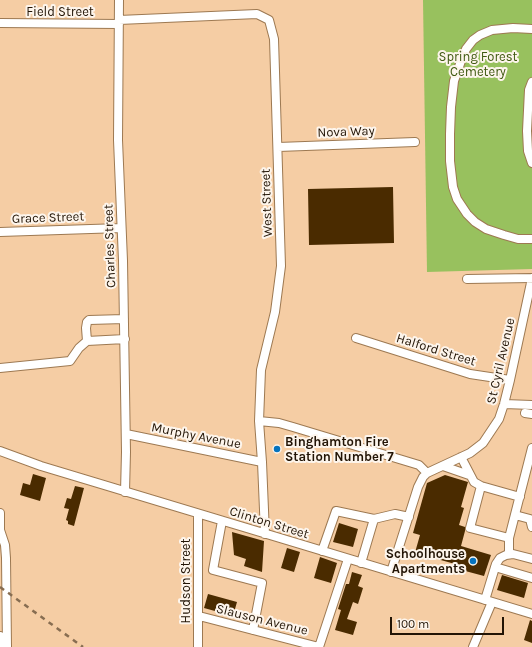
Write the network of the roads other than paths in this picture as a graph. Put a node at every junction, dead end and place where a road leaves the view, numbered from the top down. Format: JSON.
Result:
{"nodes":[{"id":1,"x":119,"y":0,"type":"edge"},
{"id":2,"x":119,"y":22,"type":"junction"},
{"id":3,"x":0,"y":23,"type":"edge"},
{"id":4,"x":532,"y":29,"type":"edge"},
{"id":5,"x":532,"y":82,"type":"edge"},
{"id":6,"x":529,"y":90,"type":"junction"},
{"id":7,"x":532,"y":100,"type":"edge"},
{"id":8,"x":415,"y":142,"type":"dead end"},
{"id":9,"x":278,"y":147,"type":"junction"},
{"id":10,"x":532,"y":163,"type":"edge"},
{"id":11,"x":121,"y":228,"type":"junction"},
{"id":12,"x":0,"y":232,"type":"edge"},
{"id":13,"x":532,"y":239,"type":"edge"},
{"id":14,"x":532,"y":278,"type":"edge"},
{"id":15,"x":467,"y":279,"type":"dead end"},
{"id":16,"x":124,"y":319,"type":"junction"},
{"id":17,"x":356,"y":338,"type":"dead end"},
{"id":18,"x":124,"y":339,"type":"junction"},
{"id":19,"x":87,"y":341,"type":"junction"},
{"id":20,"x":0,"y":368,"type":"edge"},
{"id":21,"x":510,"y":380,"type":"junction"},
{"id":22,"x":504,"y":404,"type":"junction"},
{"id":23,"x":532,"y":405,"type":"edge"},
{"id":24,"x":259,"y":421,"type":"junction"},
{"id":25,"x":126,"y":434,"type":"junction"},
{"id":26,"x":532,"y":448,"type":"edge"},
{"id":27,"x":0,"y":451,"type":"edge"},
{"id":28,"x":462,"y":457,"type":"junction"},
{"id":29,"x":262,"y":462,"type":"junction"},
{"id":30,"x":442,"y":466,"type":"junction"},
{"id":31,"x":427,"y":473,"type":"junction"},
{"id":32,"x":469,"y":475,"type":"junction"},
{"id":33,"x":481,"y":486,"type":"junction"},
{"id":34,"x":125,"y":492,"type":"junction"},
{"id":35,"x":520,"y":497,"type":"junction"},
{"id":36,"x":0,"y":513,"type":"edge"},
{"id":37,"x":198,"y":514,"type":"junction"},
{"id":38,"x":515,"y":515,"type":"junction"},
{"id":39,"x":409,"y":517,"type":"junction"},
{"id":40,"x":374,"y":519,"type":"junction"},
{"id":41,"x":222,"y":521,"type":"junction"},
{"id":42,"x":532,"y":527,"type":"edge"},
{"id":43,"x":0,"y":531,"type":"edge"},
{"id":44,"x":265,"y":534,"type":"junction"},
{"id":45,"x":510,"y":538,"type":"junction"},
{"id":46,"x":322,"y":551,"type":"junction"},
{"id":47,"x":509,"y":554,"type":"junction"},
{"id":48,"x":348,"y":559,"type":"junction"},
{"id":49,"x":532,"y":559,"type":"edge"},
{"id":50,"x":361,"y":563,"type":"junction"},
{"id":51,"x":495,"y":567,"type":"junction"},
{"id":52,"x":391,"y":572,"type":"junction"},
{"id":53,"x":532,"y":578,"type":"edge"},
{"id":54,"x":488,"y":601,"type":"junction"},
{"id":55,"x":532,"y":614,"type":"edge"},
{"id":56,"x":199,"y":616,"type":"junction"},
{"id":57,"x":253,"y":630,"type":"junction"},
{"id":58,"x":0,"y":636,"type":"edge"},
{"id":59,"x":1,"y":647,"type":"edge"},
{"id":60,"x":7,"y":647,"type":"edge"},
{"id":61,"x":198,"y":647,"type":"edge"},
{"id":62,"x":319,"y":647,"type":"edge"},
{"id":63,"x":473,"y":647,"type":"edge"}],
"edges":[{"from":1,"to":2,"type":"street","name":"Charles Street"},
{"from":2,"to":3,"type":"street","name":"Field Street"},
{"from":2,"to":9,"type":"street","name":"West Street"},
{"from":2,"to":11,"type":"street","name":"Charles Street"},
{"from":4,"to":13,"type":"street"},
{"from":5,"to":6,"type":"street"},
{"from":6,"to":7,"type":"street"},
{"from":6,"to":10,"type":"street"},
{"from":8,"to":9,"type":"street","name":"Nova Way"},
{"from":9,"to":24,"type":"street","name":"West Street"},
{"from":11,"to":12,"type":"street","name":"Grace Street"},
{"from":11,"to":16,"type":"street","name":"Charles Street"},
{"from":14,"to":15,"type":"street"},
{"from":14,"to":21,"type":"street","name":"St Cyril Avenue"},
{"from":16,"to":18,"type":"street","name":"Charles Street"},
{"from":16,"to":19,"type":"street"},
{"from":17,"to":21,"type":"street","name":"Halford Street"},
{"from":18,"to":19,"type":"street"},
{"from":18,"to":25,"type":"street","name":"Charles Street"},
{"from":19,"to":20,"type":"street"},
{"from":21,"to":22,"type":"street","name":"St Cyril Avenue"},
{"from":22,"to":23,"type":"street"},
{"from":22,"to":28,"type":"street","name":"St Cyril Avenue"},
{"from":24,"to":29,"type":"street","name":"West Street"},
{"from":24,"to":31,"type":"street"},
{"from":25,"to":29,"type":"street","name":"Murphy Avenue"},
{"from":25,"to":34,"type":"street","name":"Charles Street"},
{"from":26,"to":35,"type":"street"},
{"from":27,"to":34,"type":"street","name":"Clinton Street"},
{"from":28,"to":30,"type":"street","name":"St Cyril Avenue"},
{"from":28,"to":32,"type":"street"},
{"from":29,"to":44,"type":"street","name":"West Street"},
{"from":30,"to":31,"type":"street","name":"St Cyril Avenue"},
{"from":30,"to":32,"type":"street"},
{"from":31,"to":39,"type":"street"},
{"from":32,"to":33,"type":"street"},
{"from":33,"to":35,"type":"street"},
{"from":33,"to":45,"type":"street"},
{"from":34,"to":37,"type":"street","name":"Clinton Street"},
{"from":35,"to":38,"type":"street"},
{"from":36,"to":43,"type":"street"},
{"from":37,"to":41,"type":"street","name":"Clinton Street"},
{"from":37,"to":56,"type":"street","name":"Hudson Street"},
{"from":38,"to":42,"type":"street"},
{"from":38,"to":45,"type":"street"},
{"from":39,"to":40,"type":"street"},
{"from":39,"to":52,"type":"street"},
{"from":40,"to":46,"type":"street"},
{"from":40,"to":50,"type":"street"},
{"from":41,"to":44,"type":"street","name":"Clinton Street"},
{"from":41,"to":57,"type":"street"},
{"from":43,"to":60,"type":"street"},
{"from":44,"to":46,"type":"street","name":"Clinton Street"},
{"from":45,"to":47,"type":"street"},
{"from":46,"to":48,"type":"street","name":"Clinton Street"},
{"from":47,"to":49,"type":"street"},
{"from":47,"to":51,"type":"street"},
{"from":48,"to":50,"type":"street","name":"Clinton Street"},
{"from":48,"to":62,"type":"street"},
{"from":50,"to":52,"type":"street","name":"Clinton Street"},
{"from":51,"to":53,"type":"street"},
{"from":51,"to":54,"type":"street"},
{"from":52,"to":54,"type":"street","name":"Clinton Street"},
{"from":54,"to":55,"type":"street","name":"Clinton Street"},
{"from":54,"to":63,"type":"street"},
{"from":56,"to":57,"type":"street","name":"Slauson Avenue"},
{"from":56,"to":61,"type":"street","name":"Hudson Street"},
{"from":57,"to":62,"type":"street","name":"Slauson Avenue"},
{"from":58,"to":59,"type":"street"}]}
